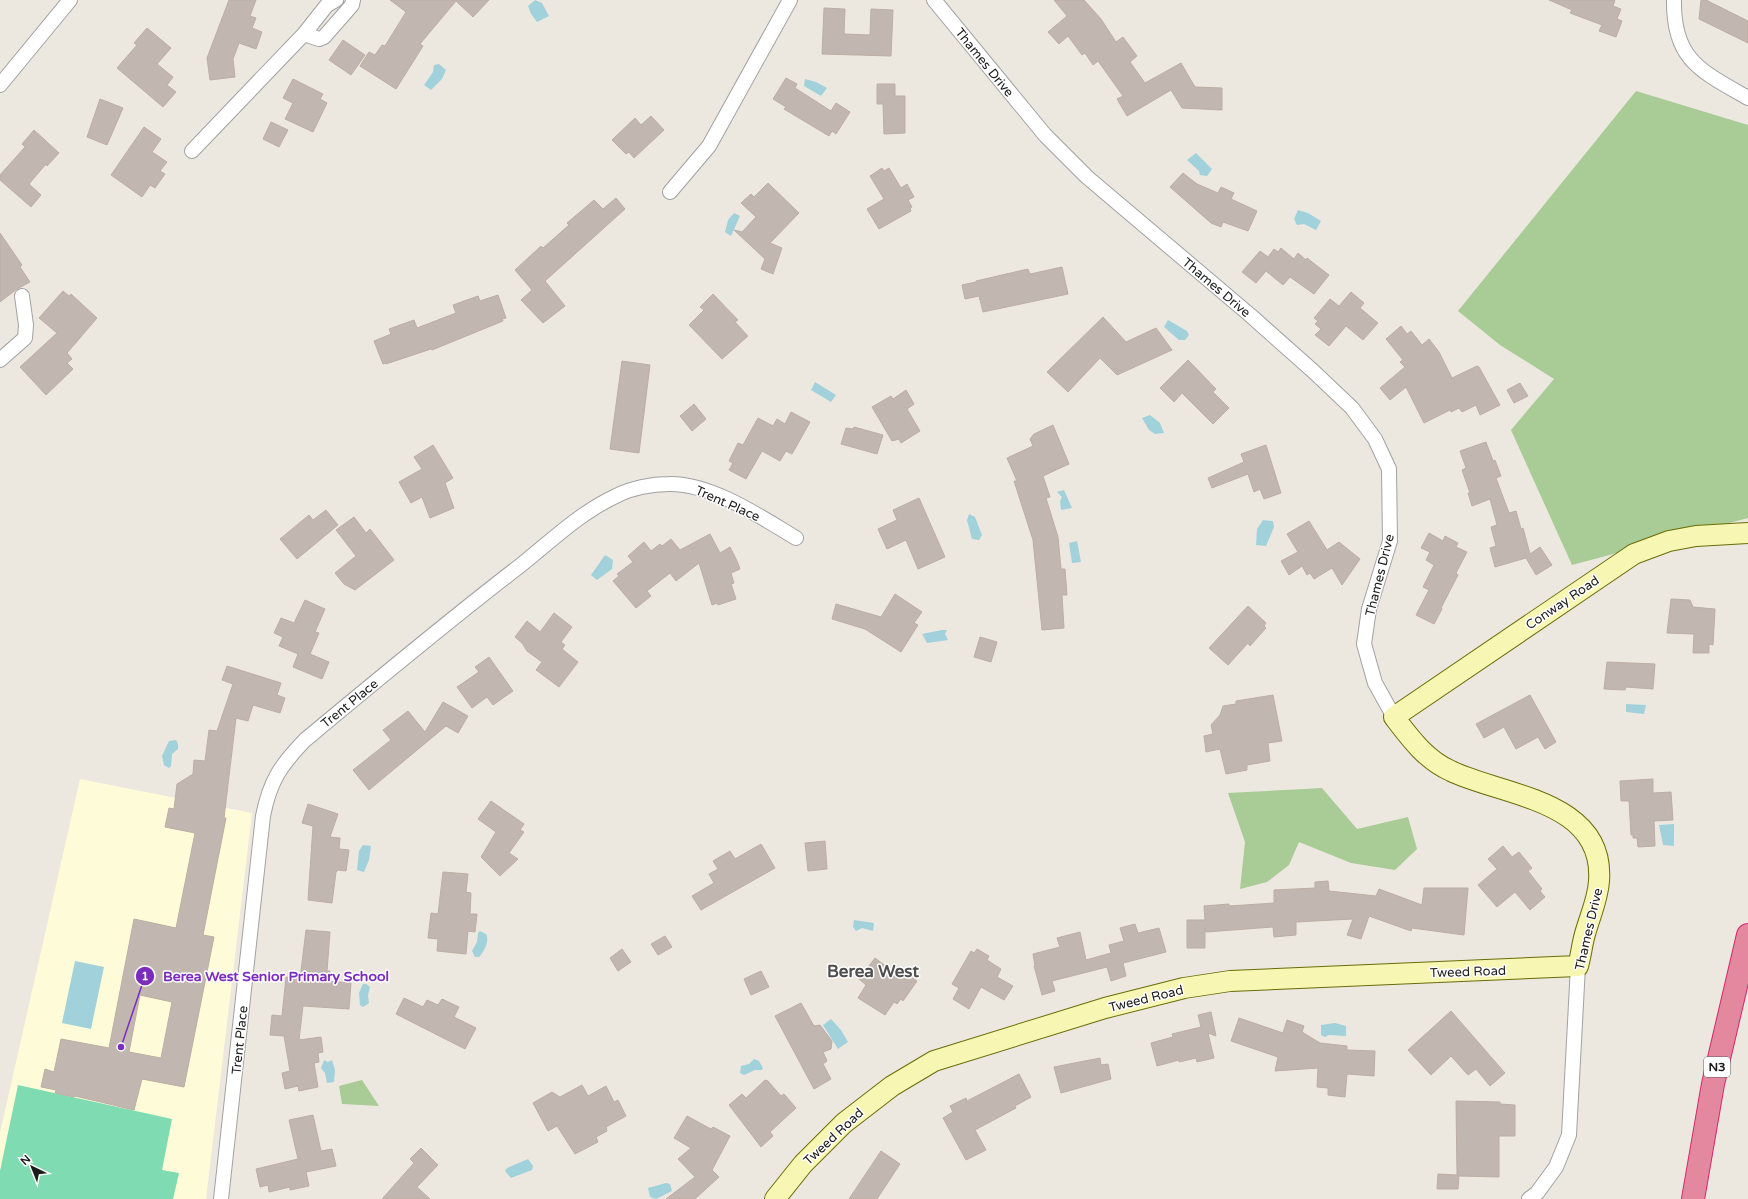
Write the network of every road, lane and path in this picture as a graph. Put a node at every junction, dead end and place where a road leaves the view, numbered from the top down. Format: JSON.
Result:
{"nodes":[{"id":1,"x":70,"y":0,"type":"edge"},
{"id":2,"x":336,"y":0,"type":"edge"},
{"id":3,"x":353,"y":0,"type":"edge"},
{"id":4,"x":790,"y":0,"type":"edge"},
{"id":5,"x":934,"y":0,"type":"edge"},
{"id":6,"x":1674,"y":0,"type":"edge"},
{"id":7,"x":304,"y":34,"type":"junction"},
{"id":8,"x":0,"y":86,"type":"edge"},
{"id":9,"x":1748,"y":98,"type":"edge"},
{"id":10,"x":192,"y":151,"type":"dead end"},
{"id":11,"x":670,"y":192,"type":"dead end"},
{"id":12,"x":22,"y":296,"type":"dead end"},
{"id":13,"x":0,"y":360,"type":"edge"},
{"id":14,"x":1748,"y":533,"type":"edge"},
{"id":15,"x":796,"y":538,"type":"dead end"},
{"id":16,"x":1394,"y":717,"type":"junction"},
{"id":17,"x":1748,"y":936,"type":"edge"},
{"id":18,"x":1578,"y":966,"type":"junction"},
{"id":19,"x":221,"y":1199,"type":"edge"},
{"id":20,"x":775,"y":1199,"type":"edge"},
{"id":21,"x":1529,"y":1199,"type":"edge"},
{"id":22,"x":1692,"y":1199,"type":"edge"}],
"edges":[{"from":1,"to":8,"type":"street"},
{"from":2,"to":7,"type":"street"},
{"from":3,"to":7,"type":"street"},
{"from":4,"to":11,"type":"street"},
{"from":5,"to":16,"type":"street","name":"Thames Drive"},
{"from":6,"to":9,"type":"street"},
{"from":7,"to":10,"type":"street"},
{"from":12,"to":13,"type":"street"},
{"from":14,"to":16,"type":"street","name":"Conway Road"},
{"from":15,"to":19,"type":"street","name":"Trent Place"},
{"from":16,"to":18,"type":"street","name":"Thames Drive"},
{"from":17,"to":22,"type":"highway","number":"N3"},
{"from":18,"to":20,"type":"street","name":"Tweed Road"},
{"from":18,"to":21,"type":"street","name":"Thames Drive"}]}
